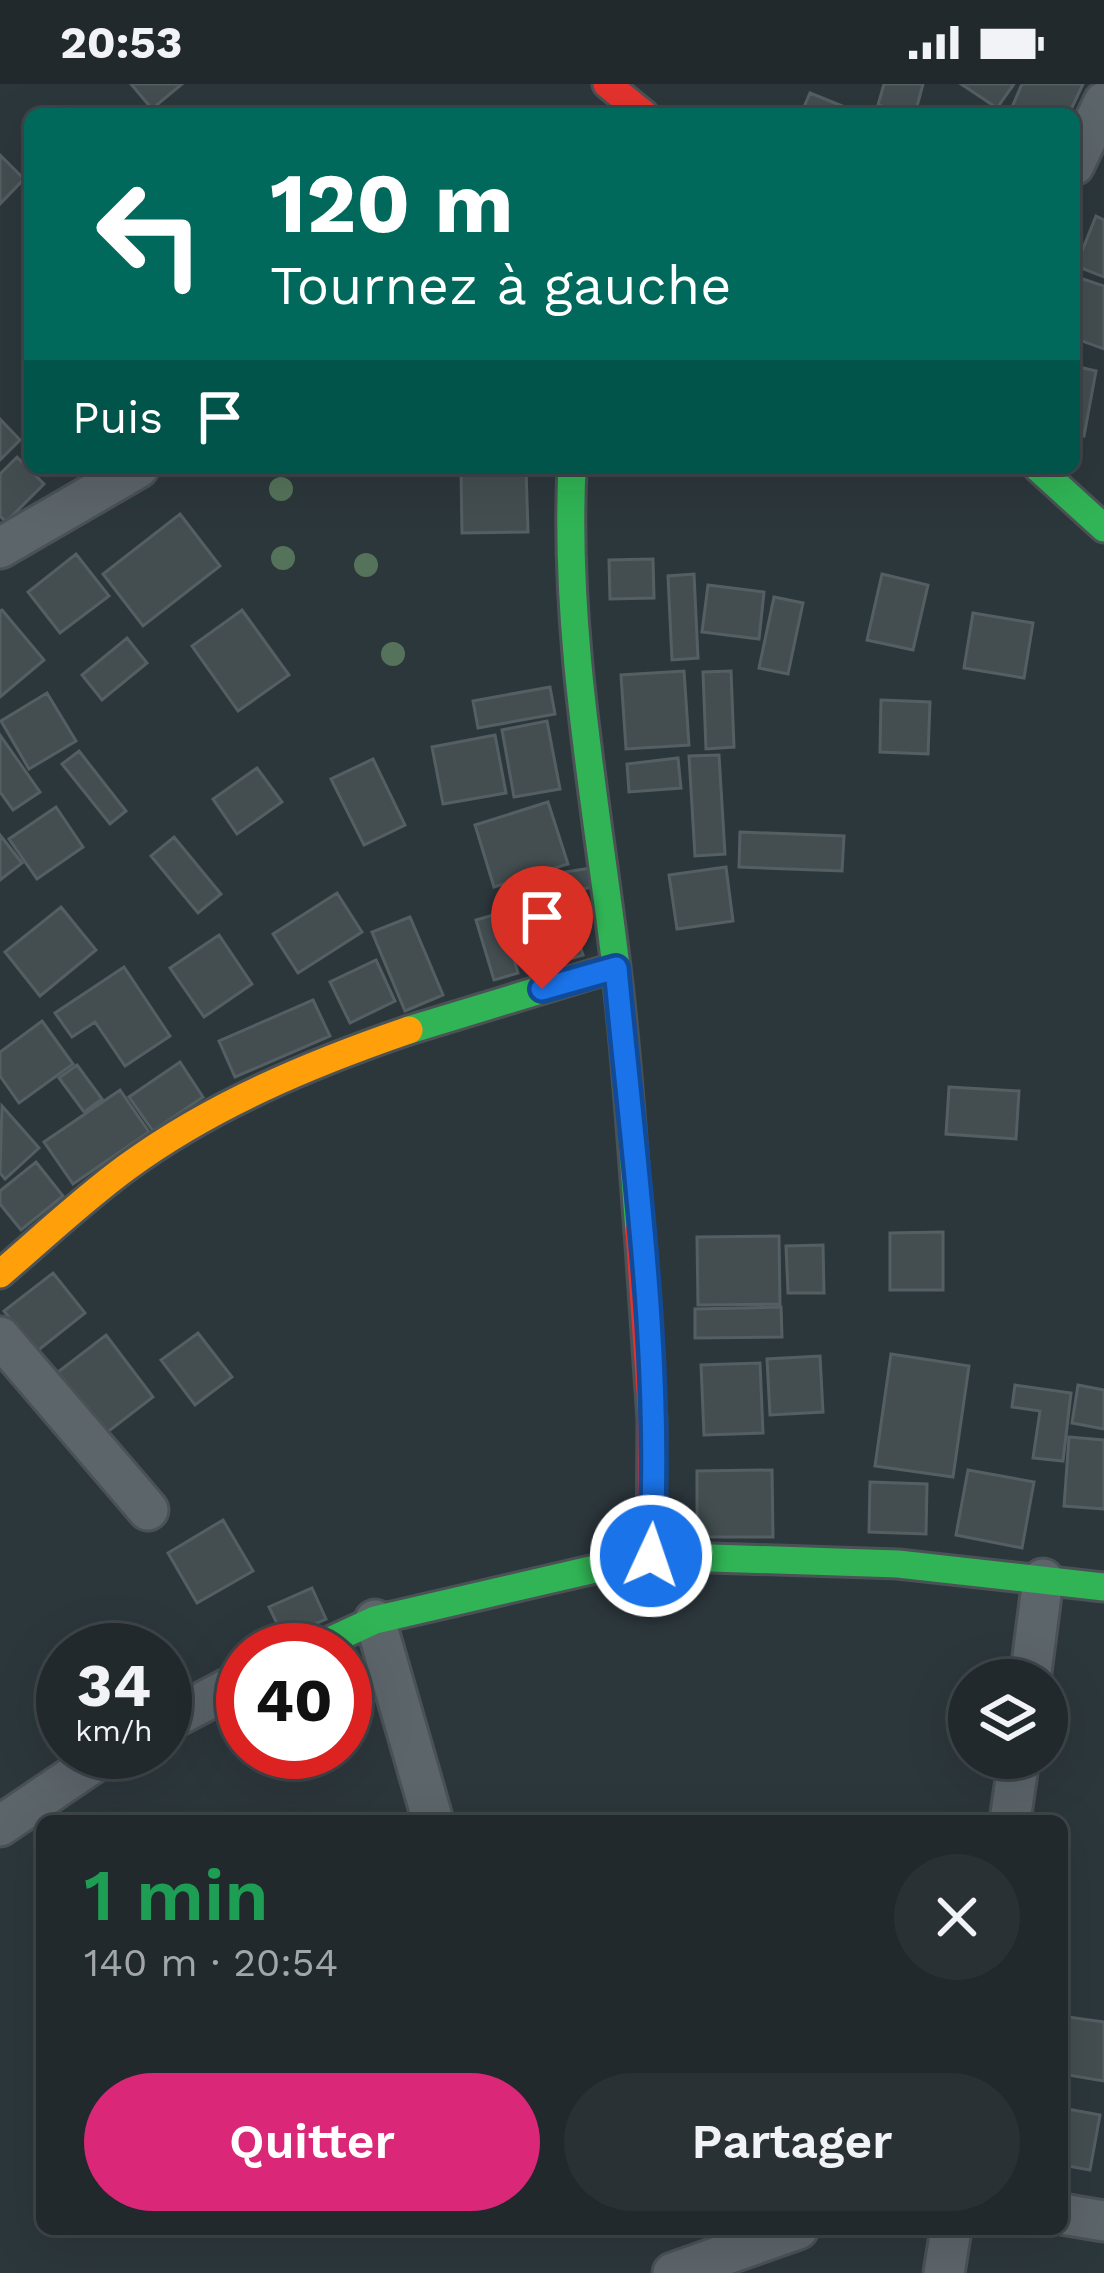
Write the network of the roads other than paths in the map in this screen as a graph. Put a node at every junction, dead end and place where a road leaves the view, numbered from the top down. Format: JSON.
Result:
{"nodes":[{"id":1,"x":1104,"y":102,"type":"edge"},
{"id":2,"x":1080,"y":152,"type":"edge"},
{"id":3,"x":128,"y":474,"type":"edge"},
{"id":4,"x":572,"y":474,"type":"edge"},
{"id":5,"x":1045,"y":474,"type":"edge"},
{"id":6,"x":1104,"y":528,"type":"edge"},
{"id":7,"x":0,"y":548,"type":"edge"},
{"id":8,"x":616,"y":968,"type":"junction"},
{"id":9,"x":0,"y":1274,"type":"edge"},
{"id":10,"x":0,"y":1336,"type":"edge"},
{"id":11,"x":148,"y":1510,"type":"dead end"},
{"id":12,"x":651,"y":1556,"type":"junction"},
{"id":13,"x":1043,"y":1579,"type":"junction"},
{"id":14,"x":1104,"y":1587,"type":"edge"},
{"id":15,"x":375,"y":1620,"type":"junction"},
{"id":16,"x":368,"y":1623,"type":"edge"},
{"id":17,"x":1033,"y":1659,"type":"edge"},
{"id":18,"x":58,"y":1779,"type":"edge"},
{"id":19,"x":1016,"y":1779,"type":"edge"},
{"id":20,"x":8,"y":1806,"type":"edge"},
{"id":21,"x":431,"y":1815,"type":"edge"},
{"id":22,"x":1011,"y":1815,"type":"edge"},
{"id":23,"x":1068,"y":2215,"type":"edge"},
{"id":24,"x":1104,"y":2221,"type":"edge"},
{"id":25,"x":773,"y":2235,"type":"edge"},
{"id":26,"x":950,"y":2235,"type":"edge"},
{"id":27,"x":694,"y":2254,"type":"edge"},
{"id":28,"x":944,"y":2273,"type":"edge"}],
"edges":[{"from":1,"to":2,"type":"street"},
{"from":3,"to":7,"type":"street"},
{"from":4,"to":8,"type":"street"},
{"from":5,"to":6,"type":"street"},
{"from":8,"to":9,"type":"street"},
{"from":8,"to":12,"type":"street"},
{"from":10,"to":11,"type":"street"},
{"from":12,"to":13,"type":"street"},
{"from":12,"to":15,"type":"street"},
{"from":13,"to":14,"type":"street"},
{"from":13,"to":17,"type":"street"},
{"from":15,"to":16,"type":"street"},
{"from":15,"to":21,"type":"street"},
{"from":18,"to":20,"type":"street"},
{"from":19,"to":22,"type":"street"},
{"from":23,"to":24,"type":"street"},
{"from":25,"to":27,"type":"street"},
{"from":26,"to":28,"type":"street"}]}
